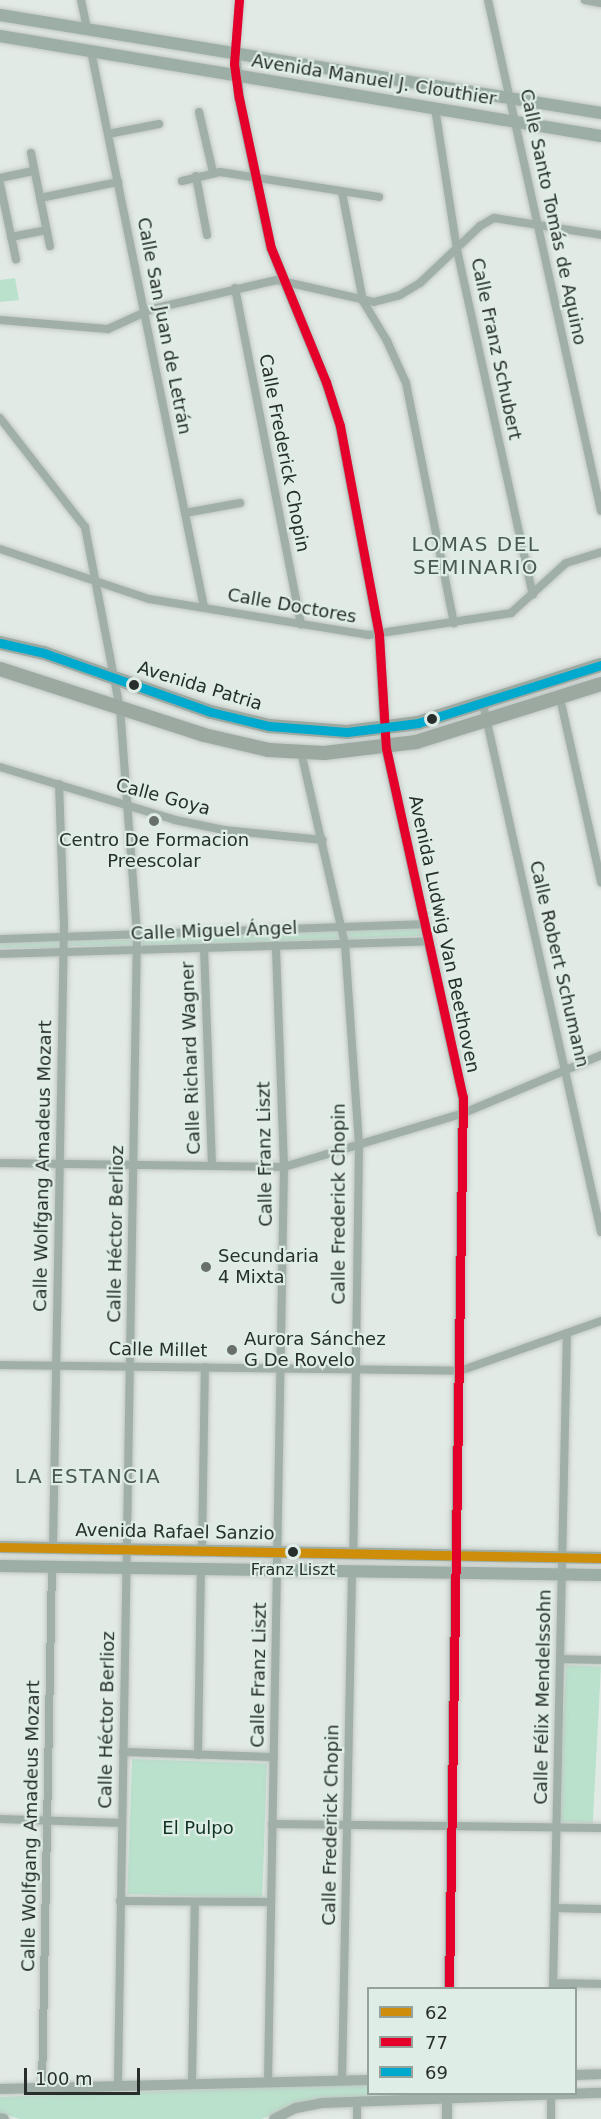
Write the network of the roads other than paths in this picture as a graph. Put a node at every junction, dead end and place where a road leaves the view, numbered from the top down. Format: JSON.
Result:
{"nodes":[{"id":1,"x":81,"y":0,"type":"edge"},
{"id":2,"x":239,"y":0,"type":"edge"},
{"id":3,"x":488,"y":0,"type":"edge"},
{"id":4,"x":585,"y":0,"type":"edge"},
{"id":5,"x":601,"y":3,"type":"edge"},
{"id":6,"x":0,"y":15,"type":"edge"},
{"id":7,"x":87,"y":29,"type":"junction"},
{"id":8,"x":0,"y":36,"type":"edge"},
{"id":9,"x":91,"y":51,"type":"junction"},
{"id":10,"x":235,"y":53,"type":"junction"},
{"id":11,"x":234,"y":75,"type":"junction"},
{"id":12,"x":510,"y":98,"type":"junction"},
{"id":13,"x":435,"y":108,"type":"junction"},
{"id":14,"x":199,"y":112,"type":"dead end"},
{"id":15,"x":601,"y":113,"type":"edge"},
{"id":16,"x":515,"y":121,"type":"junction"},
{"id":17,"x":159,"y":124,"type":"dead end"},
{"id":18,"x":108,"y":134,"type":"junction"},
{"id":19,"x":601,"y":136,"type":"edge"},
{"id":20,"x":31,"y":153,"type":"dead end"},
{"id":21,"x":34,"y":171,"type":"junction"},
{"id":22,"x":213,"y":172,"type":"junction"},
{"id":23,"x":196,"y":176,"type":"junction"},
{"id":24,"x":0,"y":178,"type":"edge"},
{"id":25,"x":256,"y":179,"type":"junction"},
{"id":26,"x":182,"y":181,"type":"dead end"},
{"id":27,"x":118,"y":182,"type":"junction"},
{"id":28,"x":0,"y":184,"type":"edge"},
{"id":29,"x":342,"y":192,"type":"junction"},
{"id":30,"x":379,"y":197,"type":"dead end"},
{"id":31,"x":40,"y":198,"type":"junction"},
{"id":32,"x":537,"y":224,"type":"junction"},
{"id":33,"x":46,"y":230,"type":"junction"},
{"id":34,"x":207,"y":235,"type":"dead end"},
{"id":35,"x":601,"y":235,"type":"edge"},
{"id":36,"x":11,"y":237,"type":"junction"},
{"id":37,"x":50,"y":246,"type":"dead end"},
{"id":38,"x":457,"y":250,"type":"junction"},
{"id":39,"x":16,"y":258,"type":"dead end"},
{"id":40,"x":284,"y":280,"type":"junction"},
{"id":41,"x":235,"y":288,"type":"junction"},
{"id":42,"x":363,"y":301,"type":"junction"},
{"id":43,"x":144,"y":313,"type":"junction"},
{"id":44,"x":0,"y":320,"type":"edge"},
{"id":45,"x":0,"y":418,"type":"edge"},
{"id":46,"x":240,"y":503,"type":"dead end"},
{"id":47,"x":601,"y":510,"type":"edge"},
{"id":48,"x":185,"y":513,"type":"junction"},
{"id":49,"x":0,"y":549,"type":"edge"},
{"id":50,"x":601,"y":552,"type":"edge"},
{"id":51,"x":97,"y":581,"type":"junction"},
{"id":52,"x":533,"y":595,"type":"junction"},
{"id":53,"x":204,"y":607,"type":"junction"},
{"id":54,"x":454,"y":623,"type":"junction"},
{"id":55,"x":301,"y":625,"type":"junction"},
{"id":56,"x":380,"y":635,"type":"junction"},
{"id":57,"x":0,"y":643,"type":"edge"},
{"id":58,"x":601,"y":665,"type":"edge"},
{"id":59,"x":0,"y":669,"type":"edge"},
{"id":60,"x":116,"y":678,"type":"junction"},
{"id":61,"x":601,"y":684,"type":"edge"},
{"id":62,"x":560,"y":698,"type":"junction"},
{"id":63,"x":483,"y":704,"type":"junction"},
{"id":64,"x":120,"y":708,"type":"junction"},
{"id":65,"x":488,"y":721,"type":"junction"},
{"id":66,"x":385,"y":729,"type":"junction"},
{"id":67,"x":386,"y":748,"type":"junction"},
{"id":68,"x":301,"y":752,"type":"junction"},
{"id":69,"x":0,"y":767,"type":"edge"},
{"id":70,"x":59,"y":784,"type":"junction"},
{"id":71,"x":127,"y":806,"type":"junction"},
{"id":72,"x":322,"y":840,"type":"junction"},
{"id":73,"x":601,"y":882,"type":"edge"},
{"id":74,"x":425,"y":924,"type":"junction"},
{"id":75,"x":342,"y":927,"type":"junction"},
{"id":76,"x":137,"y":935,"type":"junction"},
{"id":77,"x":64,"y":937,"type":"junction"},
{"id":78,"x":0,"y":939,"type":"edge"},
{"id":79,"x":429,"y":941,"type":"junction"},
{"id":80,"x":345,"y":944,"type":"junction"},
{"id":81,"x":276,"y":945,"type":"junction"},
{"id":82,"x":204,"y":948,"type":"junction"},
{"id":83,"x":138,"y":950,"type":"junction"},
{"id":84,"x":64,"y":952,"type":"junction"},
{"id":85,"x":0,"y":954,"type":"edge"},
{"id":86,"x":601,"y":1055,"type":"edge"},
{"id":87,"x":566,"y":1071,"type":"junction"},
{"id":88,"x":465,"y":1113,"type":"junction"},
{"id":89,"x":359,"y":1146,"type":"junction"},
{"id":90,"x":0,"y":1163,"type":"edge"},
{"id":91,"x":60,"y":1164,"type":"junction"},
{"id":92,"x":134,"y":1166,"type":"junction"},
{"id":93,"x":212,"y":1166,"type":"junction"},
{"id":94,"x":284,"y":1167,"type":"junction"},
{"id":95,"x":601,"y":1232,"type":"edge"},
{"id":96,"x":601,"y":1321,"type":"edge"},
{"id":97,"x":567,"y":1333,"type":"junction"},
{"id":98,"x":0,"y":1365,"type":"edge"},
{"id":99,"x":56,"y":1365,"type":"junction"},
{"id":100,"x":129,"y":1366,"type":"junction"},
{"id":101,"x":205,"y":1367,"type":"junction"},
{"id":102,"x":280,"y":1369,"type":"junction"},
{"id":103,"x":355,"y":1370,"type":"junction"},
{"id":104,"x":460,"y":1371,"type":"junction"},
{"id":105,"x":0,"y":1547,"type":"edge"},
{"id":106,"x":52,"y":1548,"type":"junction"},
{"id":107,"x":127,"y":1549,"type":"junction"},
{"id":108,"x":202,"y":1551,"type":"junction"},
{"id":109,"x":278,"y":1552,"type":"junction"},
{"id":110,"x":353,"y":1553,"type":"junction"},
{"id":111,"x":457,"y":1555,"type":"junction"},
{"id":112,"x":562,"y":1557,"type":"junction"},
{"id":113,"x":601,"y":1558,"type":"edge"},
{"id":114,"x":0,"y":1566,"type":"edge"},
{"id":115,"x":52,"y":1566,"type":"junction"},
{"id":116,"x":126,"y":1567,"type":"junction"},
{"id":117,"x":201,"y":1568,"type":"junction"},
{"id":118,"x":277,"y":1570,"type":"junction"},
{"id":119,"x":352,"y":1571,"type":"junction"},
{"id":120,"x":456,"y":1572,"type":"junction"},
{"id":121,"x":562,"y":1574,"type":"junction"},
{"id":122,"x":601,"y":1575,"type":"edge"},
{"id":123,"x":560,"y":1659,"type":"junction"},
{"id":124,"x":601,"y":1660,"type":"edge"},
{"id":125,"x":123,"y":1752,"type":"junction"},
{"id":126,"x":198,"y":1755,"type":"junction"},
{"id":127,"x":274,"y":1757,"type":"junction"},
{"id":128,"x":0,"y":1819,"type":"edge"},
{"id":129,"x":48,"y":1820,"type":"junction"},
{"id":130,"x":122,"y":1822,"type":"junction"},
{"id":131,"x":272,"y":1824,"type":"junction"},
{"id":132,"x":348,"y":1826,"type":"junction"},
{"id":133,"x":452,"y":1827,"type":"junction"},
{"id":134,"x":557,"y":1828,"type":"junction"},
{"id":135,"x":601,"y":1828,"type":"edge"},
{"id":136,"x":120,"y":1901,"type":"junction"},
{"id":137,"x":195,"y":1902,"type":"junction"},
{"id":138,"x":271,"y":1902,"type":"junction"},
{"id":139,"x":555,"y":1908,"type":"junction"},
{"id":140,"x":601,"y":1909,"type":"edge"},
{"id":141,"x":601,"y":1984,"type":"edge"},
{"id":142,"x":554,"y":1986,"type":"edge"},
{"id":143,"x":449,"y":1987,"type":"edge"},
{"id":144,"x":601,"y":2074,"type":"edge"},
{"id":145,"x":577,"y":2075,"type":"edge"},
{"id":146,"x":342,"y":2080,"type":"junction"},
{"id":147,"x":367,"y":2080,"type":"edge"},
{"id":148,"x":268,"y":2082,"type":"junction"},
{"id":149,"x":192,"y":2083,"type":"junction"},
{"id":150,"x":118,"y":2085,"type":"junction"},
{"id":151,"x":42,"y":2087,"type":"junction"},
{"id":152,"x":0,"y":2088,"type":"edge"},
{"id":153,"x":577,"y":2093,"type":"edge"},
{"id":154,"x":601,"y":2093,"type":"edge"},
{"id":155,"x":447,"y":2095,"type":"edge"},
{"id":156,"x":551,"y":2095,"type":"edge"},
{"id":157,"x":357,"y":2101,"type":"junction"},
{"id":158,"x":274,"y":2119,"type":"edge"},
{"id":159,"x":357,"y":2119,"type":"edge"},
{"id":160,"x":447,"y":2119,"type":"edge"},
{"id":161,"x":551,"y":2119,"type":"edge"}],
"edges":[{"from":1,"to":7,"type":"street"},
{"from":2,"to":10,"type":"street"},
{"from":3,"to":12,"type":"street","name":"Calle Santo Tomás de Aquino"},
{"from":4,"to":5,"type":"street"},
{"from":6,"to":7,"type":"main road","name":"Avenida Manuel J. Clouthier"},
{"from":7,"to":10,"type":"main road","name":"Avenida Manuel J. Clouthier"},
{"from":8,"to":9,"type":"main road","name":"Avenida Manuel J. Clouthier"},
{"from":9,"to":11,"type":"main road","name":"Avenida Manuel J. Clouthier"},
{"from":9,"to":18,"type":"street","name":"Calle San Juan de Letrán"},
{"from":10,"to":11,"type":"street","name":"Avenida Ludwig Van Beethoven"},
{"from":10,"to":12,"type":"main road","name":"Avenida Manuel J. Clouthier"},
{"from":11,"to":13,"type":"main road","name":"Avenida Manuel J. Clouthier"},
{"from":11,"to":25,"type":"street","name":"Avenida Ludwig Van Beethoven"},
{"from":12,"to":15,"type":"main road","name":"Avenida Manuel J. Clouthier"},
{"from":12,"to":16,"type":"street","name":"Calle Santo Tomás de Aquino"},
{"from":13,"to":16,"type":"main road","name":"Avenida Manuel J. Clouthier"},
{"from":13,"to":38,"type":"street","name":"Calle Franz Schubert"},
{"from":14,"to":22,"type":"street"},
{"from":16,"to":19,"type":"main road","name":"Avenida Manuel J. Clouthier"},
{"from":16,"to":32,"type":"street","name":"Calle Santo Tomás de Aquino"},
{"from":17,"to":18,"type":"street"},
{"from":18,"to":27,"type":"street","name":"Calle San Juan de Letrán"},
{"from":20,"to":21,"type":"street"},
{"from":21,"to":24,"type":"street"},
{"from":21,"to":31,"type":"street"},
{"from":22,"to":23,"type":"street"},
{"from":22,"to":25,"type":"street"},
{"from":23,"to":26,"type":"street"},
{"from":23,"to":34,"type":"street"},
{"from":25,"to":29,"type":"street"},
{"from":25,"to":40,"type":"street","name":"Avenida Ludwig Van Beethoven"},
{"from":27,"to":31,"type":"street"},
{"from":27,"to":43,"type":"street","name":"Calle San Juan de Letrán"},
{"from":28,"to":36,"type":"street"},
{"from":29,"to":30,"type":"street"},
{"from":29,"to":42,"type":"street"},
{"from":31,"to":33,"type":"street"},
{"from":32,"to":35,"type":"street"},
{"from":32,"to":38,"type":"street"},
{"from":32,"to":47,"type":"street","name":"Calle Santo Tomás de Aquino"},
{"from":33,"to":36,"type":"street"},
{"from":33,"to":37,"type":"street"},
{"from":36,"to":39,"type":"street"},
{"from":38,"to":42,"type":"street"},
{"from":38,"to":52,"type":"street","name":"Calle Franz Schubert"},
{"from":40,"to":41,"type":"street"},
{"from":40,"to":42,"type":"street"},
{"from":40,"to":56,"type":"street","name":"Avenida Ludwig Van Beethoven"},
{"from":41,"to":43,"type":"street"},
{"from":41,"to":55,"type":"street","name":"Calle Frederick Chopin"},
{"from":42,"to":54,"type":"street"},
{"from":43,"to":44,"type":"street"},
{"from":43,"to":48,"type":"street","name":"Calle San Juan de Letrán"},
{"from":45,"to":51,"type":"street","name":"Calle Héctor Berlioz"},
{"from":46,"to":48,"type":"street"},
{"from":48,"to":53,"type":"street","name":"Calle San Juan de Letrán"},
{"from":49,"to":51,"type":"street","name":"Calle Doctores"},
{"from":50,"to":52,"type":"street","name":"Calle Doctores"},
{"from":51,"to":53,"type":"street","name":"Calle Doctores"},
{"from":51,"to":60,"type":"street","name":"Calle Héctor Berlioz"},
{"from":52,"to":54,"type":"street","name":"Calle Doctores"},
{"from":53,"to":55,"type":"street","name":"Calle Doctores"},
{"from":54,"to":56,"type":"street","name":"Calle Doctores"},
{"from":55,"to":56,"type":"street","name":"Calle Doctores"},
{"from":56,"to":66,"type":"street","name":"Avenida Ludwig Van Beethoven"},
{"from":57,"to":60,"type":"main road","name":"Avenida Patria"},
{"from":58,"to":63,"type":"main road","name":"Avenida Patria"},
{"from":59,"to":64,"type":"main road"},
{"from":60,"to":64,"type":"street","name":"Calle Héctor Berlioz"},
{"from":60,"to":66,"type":"main road","name":"Avenida Patria"},
{"from":61,"to":62,"type":"main road"},
{"from":62,"to":65,"type":"main road"},
{"from":62,"to":73,"type":"street"},
{"from":63,"to":65,"type":"street","name":"Calle Robert Schumann"},
{"from":63,"to":66,"type":"main road","name":"Avenida Patria"},
{"from":64,"to":68,"type":"main road"},
{"from":64,"to":71,"type":"street","name":"Calle Héctor Berlioz"},
{"from":65,"to":67,"type":"main road"},
{"from":65,"to":87,"type":"street","name":"Calle Robert Schumann"},
{"from":66,"to":67,"type":"street","name":"Avenida Ludwig Van Beethoven"},
{"from":67,"to":68,"type":"main road"},
{"from":67,"to":74,"type":"street","name":"Avenida Ludwig Van Beethoven"},
{"from":68,"to":72,"type":"street","name":"Calle Frederick Chopin"},
{"from":69,"to":70,"type":"street","name":"Calle Goya"},
{"from":70,"to":71,"type":"street","name":"Calle Goya"},
{"from":70,"to":77,"type":"street","name":"Calle Wolfgang Amadeus Mozart"},
{"from":71,"to":72,"type":"street","name":"Calle Goya"},
{"from":71,"to":76,"type":"street","name":"Calle Héctor Berlioz"},
{"from":72,"to":75,"type":"street","name":"Calle Frederick Chopin"},
{"from":74,"to":75,"type":"street","name":"Calle Miguel Ángel"},
{"from":74,"to":79,"type":"street","name":"Avenida Ludwig Van Beethoven"},
{"from":75,"to":76,"type":"street","name":"Calle Miguel Ángel"},
{"from":75,"to":80,"type":"street","name":"Calle Frederick Chopin"},
{"from":76,"to":77,"type":"street","name":"Calle Miguel Ángel"},
{"from":76,"to":83,"type":"street","name":"Calle Héctor Berlioz"},
{"from":77,"to":78,"type":"street","name":"Calle Miguel Ángel"},
{"from":77,"to":84,"type":"street","name":"Calle Wolfgang Amadeus Mozart"},
{"from":79,"to":80,"type":"street","name":"Calle Miguel Ángel"},
{"from":79,"to":88,"type":"street","name":"Avenida Ludwig Van Beethoven"},
{"from":80,"to":81,"type":"street","name":"Calle Miguel Ángel"},
{"from":80,"to":89,"type":"street","name":"Calle Frederick Chopin"},
{"from":81,"to":82,"type":"street","name":"Calle Miguel Ángel"},
{"from":81,"to":94,"type":"street","name":"Calle Franz Liszt"},
{"from":82,"to":83,"type":"street","name":"Calle Miguel Ángel"},
{"from":82,"to":93,"type":"street","name":"Calle Richard Wagner"},
{"from":83,"to":84,"type":"street","name":"Calle Miguel Ángel"},
{"from":83,"to":92,"type":"street","name":"Calle Héctor Berlioz"},
{"from":84,"to":85,"type":"street","name":"Calle Miguel Ángel"},
{"from":84,"to":91,"type":"street","name":"Calle Wolfgang Amadeus Mozart"},
{"from":86,"to":87,"type":"street"},
{"from":87,"to":88,"type":"street"},
{"from":87,"to":95,"type":"street","name":"Calle Robert Schumann"},
{"from":88,"to":89,"type":"street"},
{"from":88,"to":104,"type":"street","name":"Avenida Ludwig Van Beethoven"},
{"from":89,"to":94,"type":"street"},
{"from":89,"to":103,"type":"street","name":"Calle Frederick Chopin"},
{"from":90,"to":91,"type":"street"},
{"from":91,"to":92,"type":"street"},
{"from":91,"to":99,"type":"street","name":"Calle Wolfgang Amadeus Mozart"},
{"from":92,"to":93,"type":"street"},
{"from":92,"to":100,"type":"street","name":"Calle Héctor Berlioz"},
{"from":93,"to":94,"type":"street"},
{"from":94,"to":102,"type":"street","name":"Calle Franz Liszt"},
{"from":96,"to":97,"type":"street"},
{"from":97,"to":104,"type":"street"},
{"from":97,"to":112,"type":"street","name":"Calle Félix Mendelssohn"},
{"from":98,"to":99,"type":"street","name":"Calle Millet"},
{"from":99,"to":100,"type":"street","name":"Calle Millet"},
{"from":99,"to":106,"type":"street","name":"Calle Wolfgang Amadeus Mozart"},
{"from":100,"to":101,"type":"street","name":"Calle Millet"},
{"from":100,"to":107,"type":"street","name":"Calle Héctor Berlioz"},
{"from":101,"to":102,"type":"street","name":"Calle Millet"},
{"from":101,"to":108,"type":"street"},
{"from":102,"to":103,"type":"street","name":"Calle Millet"},
{"from":102,"to":109,"type":"street","name":"Calle Franz Liszt"},
{"from":103,"to":104,"type":"street","name":"Calle Millet"},
{"from":103,"to":110,"type":"street","name":"Calle Frederick Chopin"},
{"from":104,"to":111,"type":"street","name":"Avenida Ludwig Van Beethoven"},
{"from":105,"to":106,"type":"main road","name":"Avenida Rafael Sanzio"},
{"from":106,"to":107,"type":"main road","name":"Avenida Rafael Sanzio"},
{"from":107,"to":108,"type":"main road","name":"Avenida Rafael Sanzio"},
{"from":107,"to":116,"type":"street","name":"Calle Héctor Berlioz"},
{"from":108,"to":109,"type":"main road","name":"Avenida Rafael Sanzio"},
{"from":109,"to":110,"type":"main road","name":"Avenida Rafael Sanzio"},
{"from":109,"to":118,"type":"street","name":"Calle Franz Liszt"},
{"from":110,"to":111,"type":"main road","name":"Avenida Rafael Sanzio"},
{"from":111,"to":112,"type":"main road","name":"Avenida Rafael Sanzio"},
{"from":111,"to":120,"type":"street","name":"Avenida Ludwig Van Beethoven"},
{"from":112,"to":113,"type":"main road","name":"Avenida Rafael Sanzio"},
{"from":112,"to":121,"type":"street","name":"Calle Félix Mendelssohn"},
{"from":114,"to":115,"type":"main road","name":"Avenida Rafael Sanzio"},
{"from":115,"to":116,"type":"main road","name":"Avenida Rafael Sanzio"},
{"from":115,"to":129,"type":"street","name":"Calle Wolfgang Amadeus Mozart"},
{"from":116,"to":117,"type":"main road","name":"Avenida Rafael Sanzio"},
{"from":116,"to":125,"type":"street","name":"Calle Héctor Berlioz"},
{"from":117,"to":118,"type":"main road","name":"Avenida Rafael Sanzio"},
{"from":117,"to":126,"type":"street"},
{"from":118,"to":119,"type":"main road","name":"Avenida Rafael Sanzio"},
{"from":118,"to":127,"type":"street","name":"Calle Franz Liszt"},
{"from":119,"to":120,"type":"main road","name":"Avenida Rafael Sanzio"},
{"from":119,"to":132,"type":"street","name":"Calle Frederick Chopin"},
{"from":120,"to":121,"type":"main road","name":"Avenida Rafael Sanzio"},
{"from":120,"to":133,"type":"street","name":"Avenida Ludwig Van Beethoven"},
{"from":121,"to":122,"type":"main road","name":"Avenida Rafael Sanzio"},
{"from":121,"to":123,"type":"street","name":"Calle Félix Mendelssohn"},
{"from":123,"to":124,"type":"street"},
{"from":123,"to":134,"type":"street","name":"Calle Félix Mendelssohn"},
{"from":125,"to":126,"type":"street"},
{"from":125,"to":130,"type":"street","name":"Calle Héctor Berlioz"},
{"from":126,"to":127,"type":"street"},
{"from":127,"to":131,"type":"street","name":"Calle Franz Liszt"},
{"from":128,"to":129,"type":"street"},
{"from":129,"to":130,"type":"street"},
{"from":129,"to":151,"type":"street","name":"Calle Wolfgang Amadeus Mozart"},
{"from":130,"to":136,"type":"street","name":"Calle Héctor Berlioz"},
{"from":131,"to":132,"type":"street"},
{"from":131,"to":138,"type":"street","name":"Calle Franz Liszt"},
{"from":132,"to":133,"type":"street"},
{"from":132,"to":146,"type":"street","name":"Calle Frederick Chopin"},
{"from":133,"to":134,"type":"street"},
{"from":133,"to":143,"type":"street","name":"Avenida Ludwig Van Beethoven"},
{"from":134,"to":135,"type":"street"},
{"from":134,"to":139,"type":"street","name":"Calle Félix Mendelssohn"},
{"from":136,"to":137,"type":"street"},
{"from":136,"to":150,"type":"street","name":"Calle Héctor Berlioz"},
{"from":137,"to":138,"type":"street"},
{"from":137,"to":149,"type":"street"},
{"from":138,"to":148,"type":"street","name":"Calle Franz Liszt"},
{"from":139,"to":140,"type":"street"},
{"from":139,"to":142,"type":"street","name":"Calle Félix Mendelssohn"},
{"from":141,"to":142,"type":"street"},
{"from":144,"to":145,"type":"street"},
{"from":146,"to":147,"type":"street"},
{"from":146,"to":148,"type":"street"},
{"from":148,"to":149,"type":"street"},
{"from":149,"to":150,"type":"street"},
{"from":150,"to":151,"type":"street"},
{"from":151,"to":152,"type":"street"},
{"from":153,"to":154,"type":"street"},
{"from":155,"to":157,"type":"street"},
{"from":155,"to":160,"type":"street"},
{"from":156,"to":161,"type":"street"},
{"from":157,"to":158,"type":"street"},
{"from":157,"to":159,"type":"street"}]}
